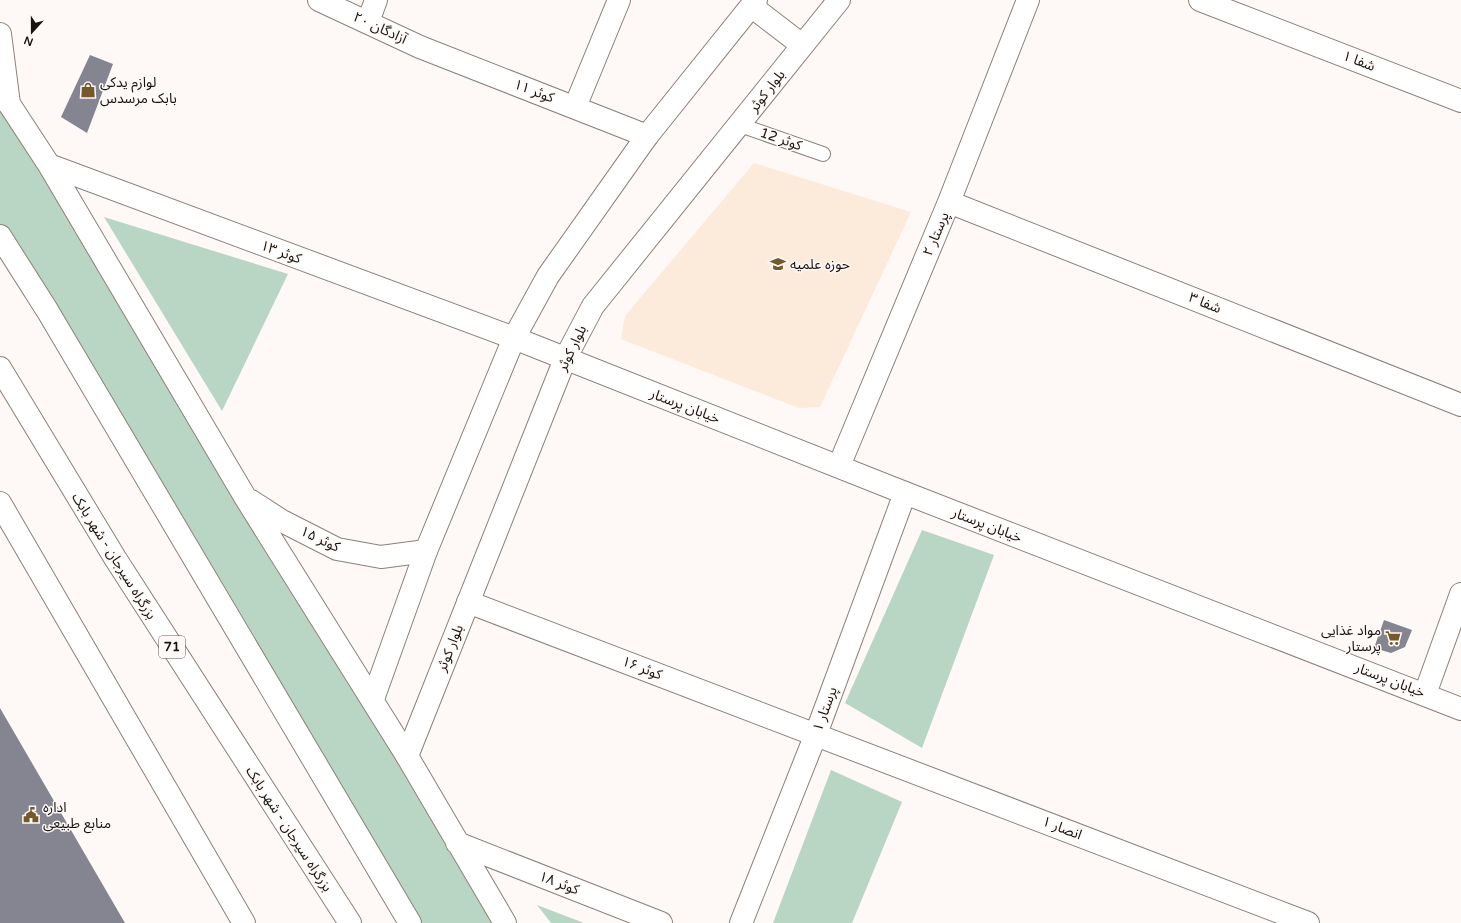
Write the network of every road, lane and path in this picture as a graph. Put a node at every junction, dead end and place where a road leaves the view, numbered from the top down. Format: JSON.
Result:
{"nodes":[{"id":1,"x":319,"y":0,"type":"edge"},
{"id":2,"x":376,"y":0,"type":"edge"},
{"id":3,"x":619,"y":0,"type":"edge"},
{"id":4,"x":839,"y":0,"type":"edge"},
{"id":5,"x":1028,"y":0,"type":"edge"},
{"id":6,"x":1200,"y":0,"type":"edge"},
{"id":7,"x":753,"y":3,"type":"edge"},
{"id":8,"x":368,"y":22,"type":"junction"},
{"id":9,"x":0,"y":34,"type":"edge"},
{"id":10,"x":802,"y":45,"type":"junction"},
{"id":11,"x":420,"y":47,"type":"joint"},
{"id":12,"x":5,"y":99,"type":"edge"},
{"id":13,"x":1461,"y":101,"type":"edge"},
{"id":14,"x":575,"y":107,"type":"junction"},
{"id":15,"x":740,"y":125,"type":"junction"},
{"id":16,"x":647,"y":136,"type":"junction"},
{"id":17,"x":823,"y":154,"type":"dead end"},
{"id":18,"x":49,"y":165,"type":"junction"},
{"id":19,"x":949,"y":202,"type":"junction"},
{"id":20,"x":0,"y":236,"type":"edge"},
{"id":21,"x":514,"y":338,"type":"junction"},
{"id":22,"x":565,"y":359,"type":"junction"},
{"id":23,"x":0,"y":368,"type":"edge"},
{"id":24,"x":1461,"y":404,"type":"edge"},
{"id":25,"x":839,"y":466,"type":"junction"},
{"id":26,"x":905,"y":493,"type":"junction"},
{"id":27,"x":245,"y":497,"type":"junction"},
{"id":28,"x":0,"y":503,"type":"edge"},
{"id":29,"x":426,"y":551,"type":"junction"},
{"id":30,"x":1461,"y":594,"type":"edge"},
{"id":31,"x":468,"y":602,"type":"junction"},
{"id":32,"x":1425,"y":694,"type":"junction"},
{"id":33,"x":373,"y":700,"type":"junction"},
{"id":34,"x":1461,"y":709,"type":"edge"},
{"id":35,"x":816,"y":734,"type":"junction"},
{"id":36,"x":407,"y":756,"type":"junction"},
{"id":37,"x":457,"y":843,"type":"junction"},
{"id":38,"x":244,"y":923,"type":"edge"},
{"id":39,"x":350,"y":923,"type":"edge"},
{"id":40,"x":410,"y":923,"type":"edge"},
{"id":41,"x":505,"y":923,"type":"edge"},
{"id":42,"x":661,"y":923,"type":"edge"},
{"id":43,"x":741,"y":923,"type":"edge"},
{"id":44,"x":1308,"y":923,"type":"edge"}],
"edges":[{"from":1,"to":8,"type":"main road","name":"آزادگان ۲۰"},
{"from":2,"to":8,"type":"main road"},
{"from":3,"to":14,"type":"main road"},
{"from":4,"to":10,"type":"main road","name":"بلوار کوثر"},
{"from":5,"to":19,"type":"main road","name":"پرستار ۲"},
{"from":6,"to":13,"type":"main road","name":"شفا ۱"},
{"from":7,"to":10,"type":"main road"},
{"from":7,"to":16,"type":"main road"},
{"from":8,"to":11,"type":"main road","name":"آزادگان ۲۰"},
{"from":9,"to":12,"type":"main road"},
{"from":10,"to":15,"type":"main road","name":"بلوار کوثر"},
{"from":11,"to":14,"type":"main road","name":"کوثر ۱۱"},
{"from":12,"to":18,"type":"main road"},
{"from":14,"to":16,"type":"main road","name":"کوثر ۱۱"},
{"from":15,"to":17,"type":"lane","name":"کوثر 12"},
{"from":15,"to":22,"type":"main road","name":"بلوار کوثر"},
{"from":16,"to":21,"type":"main road"},
{"from":18,"to":21,"type":"main road","name":"کوثر ۱۳"},
{"from":18,"to":27,"type":"main road"},
{"from":19,"to":24,"type":"main road","name":"شفا ۳"},
{"from":19,"to":25,"type":"main road","name":"پرستار ۲"},
{"from":20,"to":40,"type":"main road"},
{"from":21,"to":22,"type":"main road","name":"خیابان پرستار"},
{"from":21,"to":29,"type":"main road"},
{"from":22,"to":25,"type":"main road","name":"خیابان پرستار"},
{"from":22,"to":31,"type":"main road","name":"بلوار کوثر"},
{"from":23,"to":39,"type":"main road","name":"بزرگراه سیرجان - شهر بابک","number":"71"},
{"from":25,"to":26,"type":"main road","name":"خیابان پرستار"},
{"from":26,"to":32,"type":"main road","name":"خیابان پرستار"},
{"from":26,"to":35,"type":"main road","name":"پرستار ۱"},
{"from":27,"to":29,"type":"main road","name":"کوثر ۱۵"},
{"from":27,"to":33,"type":"main road"},
{"from":28,"to":38,"type":"main road"},
{"from":29,"to":33,"type":"main road"},
{"from":30,"to":32,"type":"main road"},
{"from":31,"to":35,"type":"main road","name":"کوثر ۱۶"},
{"from":31,"to":36,"type":"main road","name":"بلوار کوثر"},
{"from":32,"to":34,"type":"main road","name":"خیابان پرستار"},
{"from":33,"to":36,"type":"main road"},
{"from":35,"to":43,"type":"main road","name":"پرستار ۱"},
{"from":35,"to":44,"type":"main road","name":"انصار ۱"},
{"from":36,"to":37,"type":"main road"},
{"from":37,"to":41,"type":"main road"},
{"from":37,"to":42,"type":"main road","name":"کوثر ۱۸"}]}
